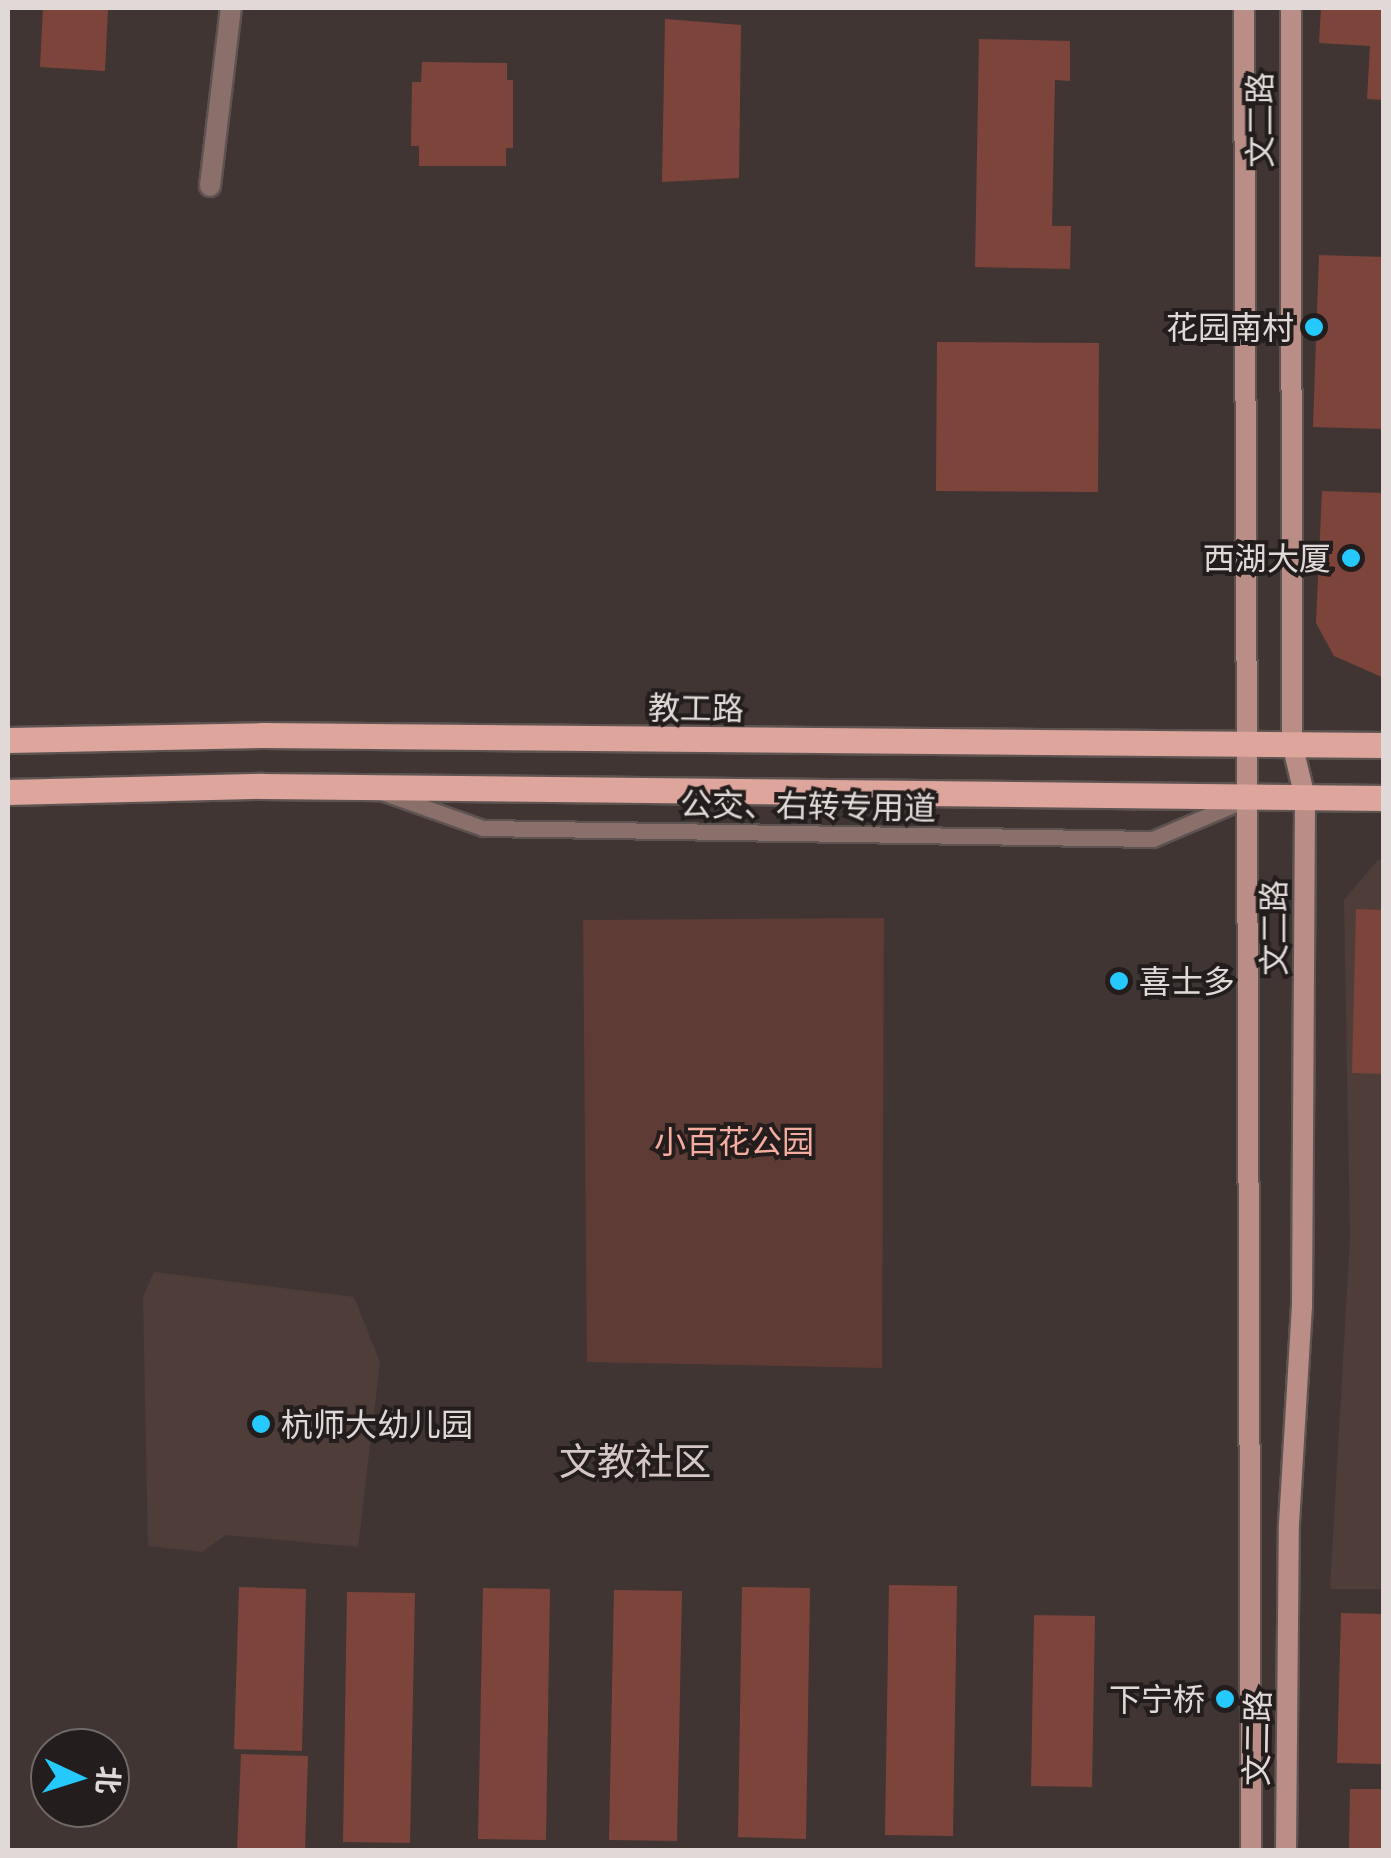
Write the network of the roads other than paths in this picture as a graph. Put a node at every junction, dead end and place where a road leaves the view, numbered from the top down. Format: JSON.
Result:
{"nodes":[{"id":1,"x":231,"y":8,"type":"edge"},
{"id":2,"x":1244,"y":8,"type":"edge"},
{"id":3,"x":1291,"y":8,"type":"edge"},
{"id":4,"x":210,"y":186,"type":"dead end"},
{"id":5,"x":8,"y":740,"type":"edge"},
{"id":6,"x":1292,"y":743,"type":"junction"},
{"id":7,"x":1384,"y":744,"type":"edge"},
{"id":8,"x":1245,"y":748,"type":"junction"},
{"id":9,"x":371,"y":789,"type":"junction"},
{"id":10,"x":8,"y":792,"type":"edge"},
{"id":11,"x":1304,"y":798,"type":"junction"},
{"id":12,"x":1384,"y":798,"type":"edge"},
{"id":13,"x":1243,"y":801,"type":"junction"},
{"id":14,"x":1251,"y":1850,"type":"edge"},
{"id":15,"x":1286,"y":1850,"type":"edge"}],
"edges":[{"from":1,"to":4,"type":"street"},
{"from":2,"to":8,"type":"main road","name":"文二路"},
{"from":3,"to":6,"type":"main road","name":"文二路"},
{"from":5,"to":8,"type":"main road","name":"教工路"},
{"from":6,"to":7,"type":"main road","name":"教工路"},
{"from":6,"to":8,"type":"main road","name":"教工路"},
{"from":6,"to":11,"type":"main road","name":"文二路"},
{"from":8,"to":13,"type":"main road","name":"文二路"},
{"from":9,"to":10,"type":"main road"},
{"from":9,"to":13,"type":"main road"},
{"from":9,"to":13,"type":"lane","name":"公交、右转专用道"},
{"from":11,"to":12,"type":"main road"},
{"from":11,"to":13,"type":"main road"},
{"from":11,"to":15,"type":"main road","name":"文二路"},
{"from":13,"to":14,"type":"main road","name":"文二路"}]}
